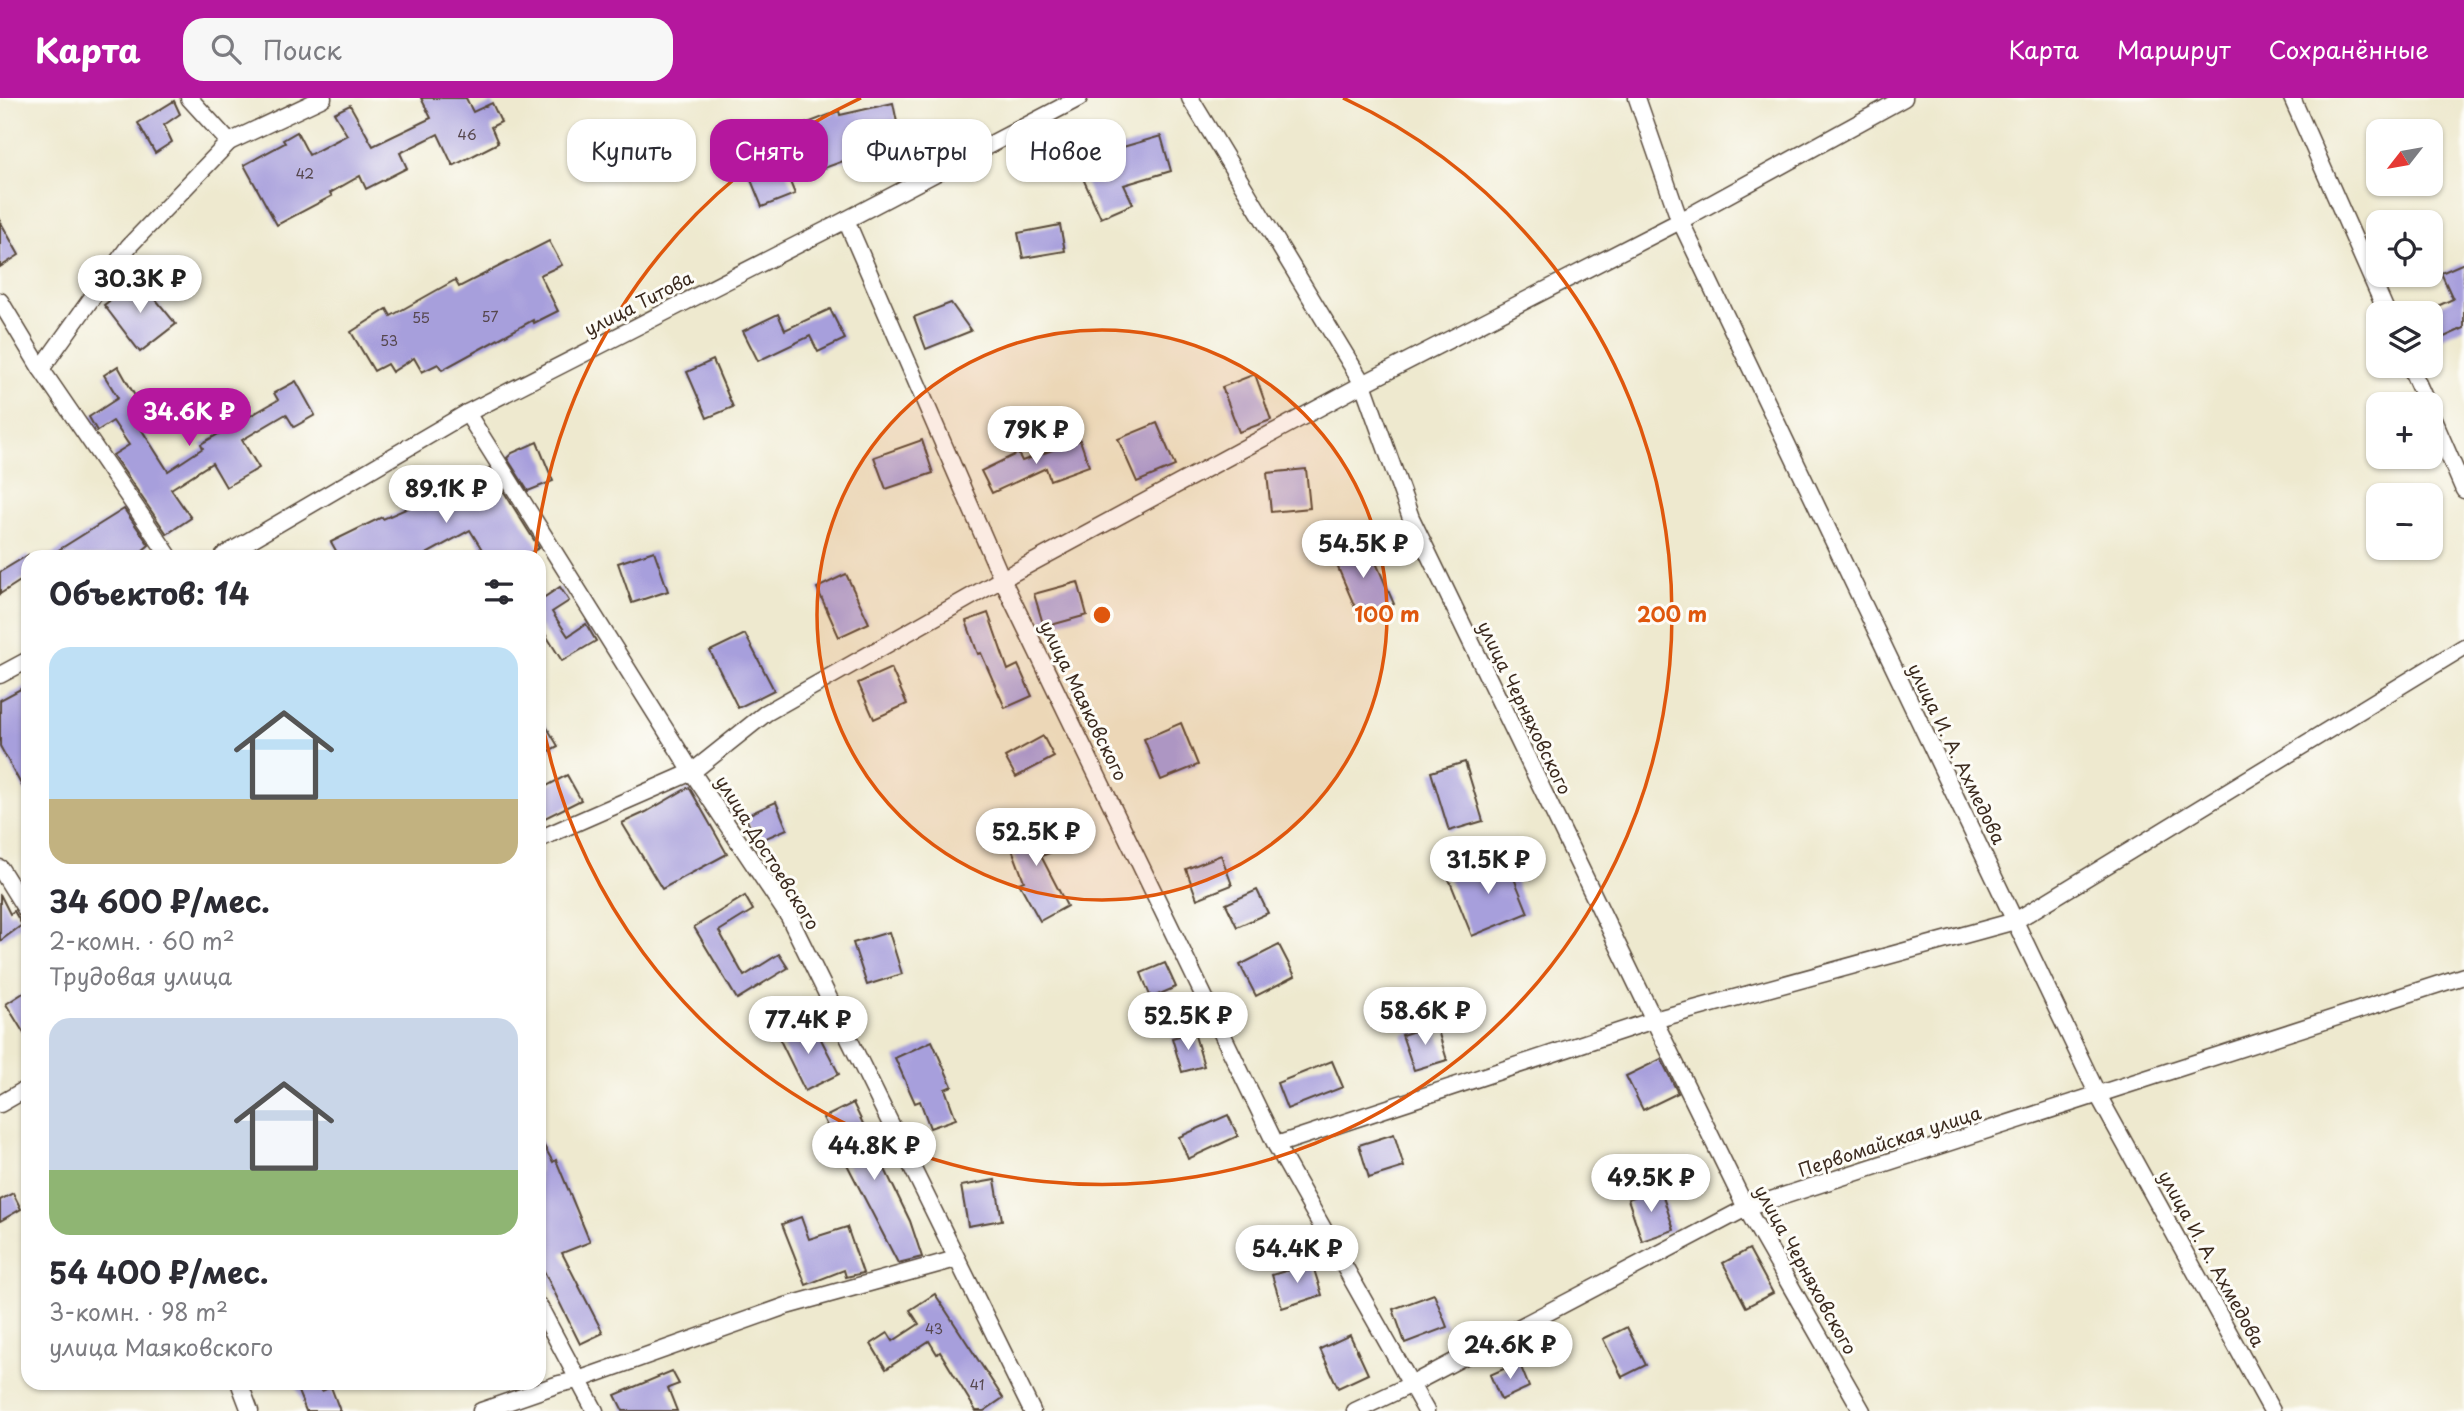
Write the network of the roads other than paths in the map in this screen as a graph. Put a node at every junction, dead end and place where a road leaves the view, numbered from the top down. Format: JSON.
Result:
{"nodes":[{"id":1,"x":189,"y":98,"type":"edge"},
{"id":2,"x":323,"y":98,"type":"edge"},
{"id":3,"x":1079,"y":98,"type":"edge"},
{"id":4,"x":1190,"y":98,"type":"edge"},
{"id":5,"x":1637,"y":98,"type":"edge"},
{"id":6,"x":1905,"y":98,"type":"edge"},
{"id":7,"x":2292,"y":98,"type":"edge"},
{"id":8,"x":229,"y":142,"type":"junction"},
{"id":9,"x":846,"y":220,"type":"junction"},
{"id":10,"x":1680,"y":221,"type":"junction"},
{"id":11,"x":0,"y":301,"type":"edge"},
{"id":12,"x":2382,"y":301,"type":"edge"},
{"id":13,"x":41,"y":369,"type":"junction"},
{"id":14,"x":1363,"y":384,"type":"junction"},
{"id":15,"x":467,"y":413,"type":"junction"},
{"id":16,"x":2443,"y":442,"type":"edge"},
{"id":17,"x":2464,"y":490,"type":"edge"},
{"id":18,"x":165,"y":550,"type":"edge"},
{"id":19,"x":233,"y":550,"type":"edge"},
{"id":20,"x":1002,"y":579,"type":"junction"},
{"id":21,"x":2464,"y":647,"type":"edge"},
{"id":22,"x":21,"y":664,"type":"edge"},
{"id":23,"x":0,"y":675,"type":"edge"},
{"id":24,"x":692,"y":772,"type":"junction"},
{"id":25,"x":546,"y":836,"type":"edge"},
{"id":26,"x":0,"y":868,"type":"edge"},
{"id":27,"x":21,"y":902,"type":"edge"},
{"id":28,"x":2015,"y":921,"type":"junction"},
{"id":29,"x":2464,"y":976,"type":"edge"},
{"id":30,"x":1654,"y":1020,"type":"junction"},
{"id":31,"x":21,"y":1092,"type":"edge"},
{"id":32,"x":2098,"y":1095,"type":"junction"},
{"id":33,"x":0,"y":1104,"type":"edge"},
{"id":34,"x":1276,"y":1145,"type":"junction"},
{"id":35,"x":1746,"y":1208,"type":"junction"},
{"id":36,"x":956,"y":1259,"type":"junction"},
{"id":37,"x":546,"y":1319,"type":"edge"},
{"id":38,"x":578,"y":1381,"type":"junction"},
{"id":39,"x":1409,"y":1385,"type":"junction"},
{"id":40,"x":546,"y":1388,"type":"edge"},
{"id":41,"x":242,"y":1390,"type":"edge"},
{"id":42,"x":542,"y":1390,"type":"edge"},
{"id":43,"x":250,"y":1411,"type":"edge"},
{"id":44,"x":481,"y":1411,"type":"edge"},
{"id":45,"x":595,"y":1411,"type":"edge"},
{"id":46,"x":1031,"y":1411,"type":"edge"},
{"id":47,"x":1355,"y":1411,"type":"edge"},
{"id":48,"x":1426,"y":1411,"type":"edge"},
{"id":49,"x":1862,"y":1411,"type":"edge"},
{"id":50,"x":2272,"y":1411,"type":"edge"}],
"edges":[{"from":1,"to":8,"type":"street"},
{"from":2,"to":8,"type":"street"},
{"from":3,"to":9,"type":"street","name":"улица Титова"},
{"from":4,"to":14,"type":"street","name":"улица Черняховского"},
{"from":5,"to":10,"type":"street","name":"улица И. А. Ахмедова"},
{"from":6,"to":10,"type":"street"},
{"from":7,"to":12,"type":"street"},
{"from":8,"to":13,"type":"street"},
{"from":9,"to":15,"type":"street","name":"улица Титова"},
{"from":9,"to":20,"type":"street","name":"улица Маяковского"},
{"from":10,"to":14,"type":"street"},
{"from":10,"to":28,"type":"street","name":"улица И. А. Ахмедова"},
{"from":11,"to":13,"type":"street"},
{"from":13,"to":18,"type":"street"},
{"from":14,"to":20,"type":"street"},
{"from":14,"to":30,"type":"street","name":"улица Черняховского"},
{"from":15,"to":19,"type":"street","name":"улица Титова"},
{"from":15,"to":24,"type":"street","name":"улица Достоевского"},
{"from":16,"to":17,"type":"street"},
{"from":20,"to":24,"type":"street"},
{"from":20,"to":34,"type":"street","name":"улица Маяковского"},
{"from":21,"to":28,"type":"street"},
{"from":22,"to":23,"type":"street"},
{"from":24,"to":25,"type":"street"},
{"from":24,"to":36,"type":"street","name":"улица Достоевского"},
{"from":26,"to":27,"type":"street"},
{"from":28,"to":30,"type":"street"},
{"from":28,"to":32,"type":"street","name":"улица И. А. Ахмедова"},
{"from":29,"to":32,"type":"street","name":"Первомайская улица"},
{"from":30,"to":34,"type":"street"},
{"from":30,"to":35,"type":"street","name":"улица Черняховского"},
{"from":31,"to":33,"type":"street"},
{"from":32,"to":35,"type":"street","name":"Первомайская улица"},
{"from":32,"to":50,"type":"street","name":"улица И. А. Ахмедова"},
{"from":34,"to":39,"type":"street","name":"улица Маяковского"},
{"from":35,"to":39,"type":"street","name":"Первомайская улица"},
{"from":35,"to":49,"type":"street","name":"улица Черняховского"},
{"from":36,"to":38,"type":"street"},
{"from":36,"to":46,"type":"street","name":"улица Достоевского"},
{"from":37,"to":38,"type":"street"},
{"from":38,"to":40,"type":"street"},
{"from":38,"to":45,"type":"street"},
{"from":39,"to":47,"type":"street","name":"Первомайская улица"},
{"from":39,"to":48,"type":"street","name":"улица Маяковского"},
{"from":41,"to":43,"type":"street"},
{"from":42,"to":44,"type":"street"}]}
